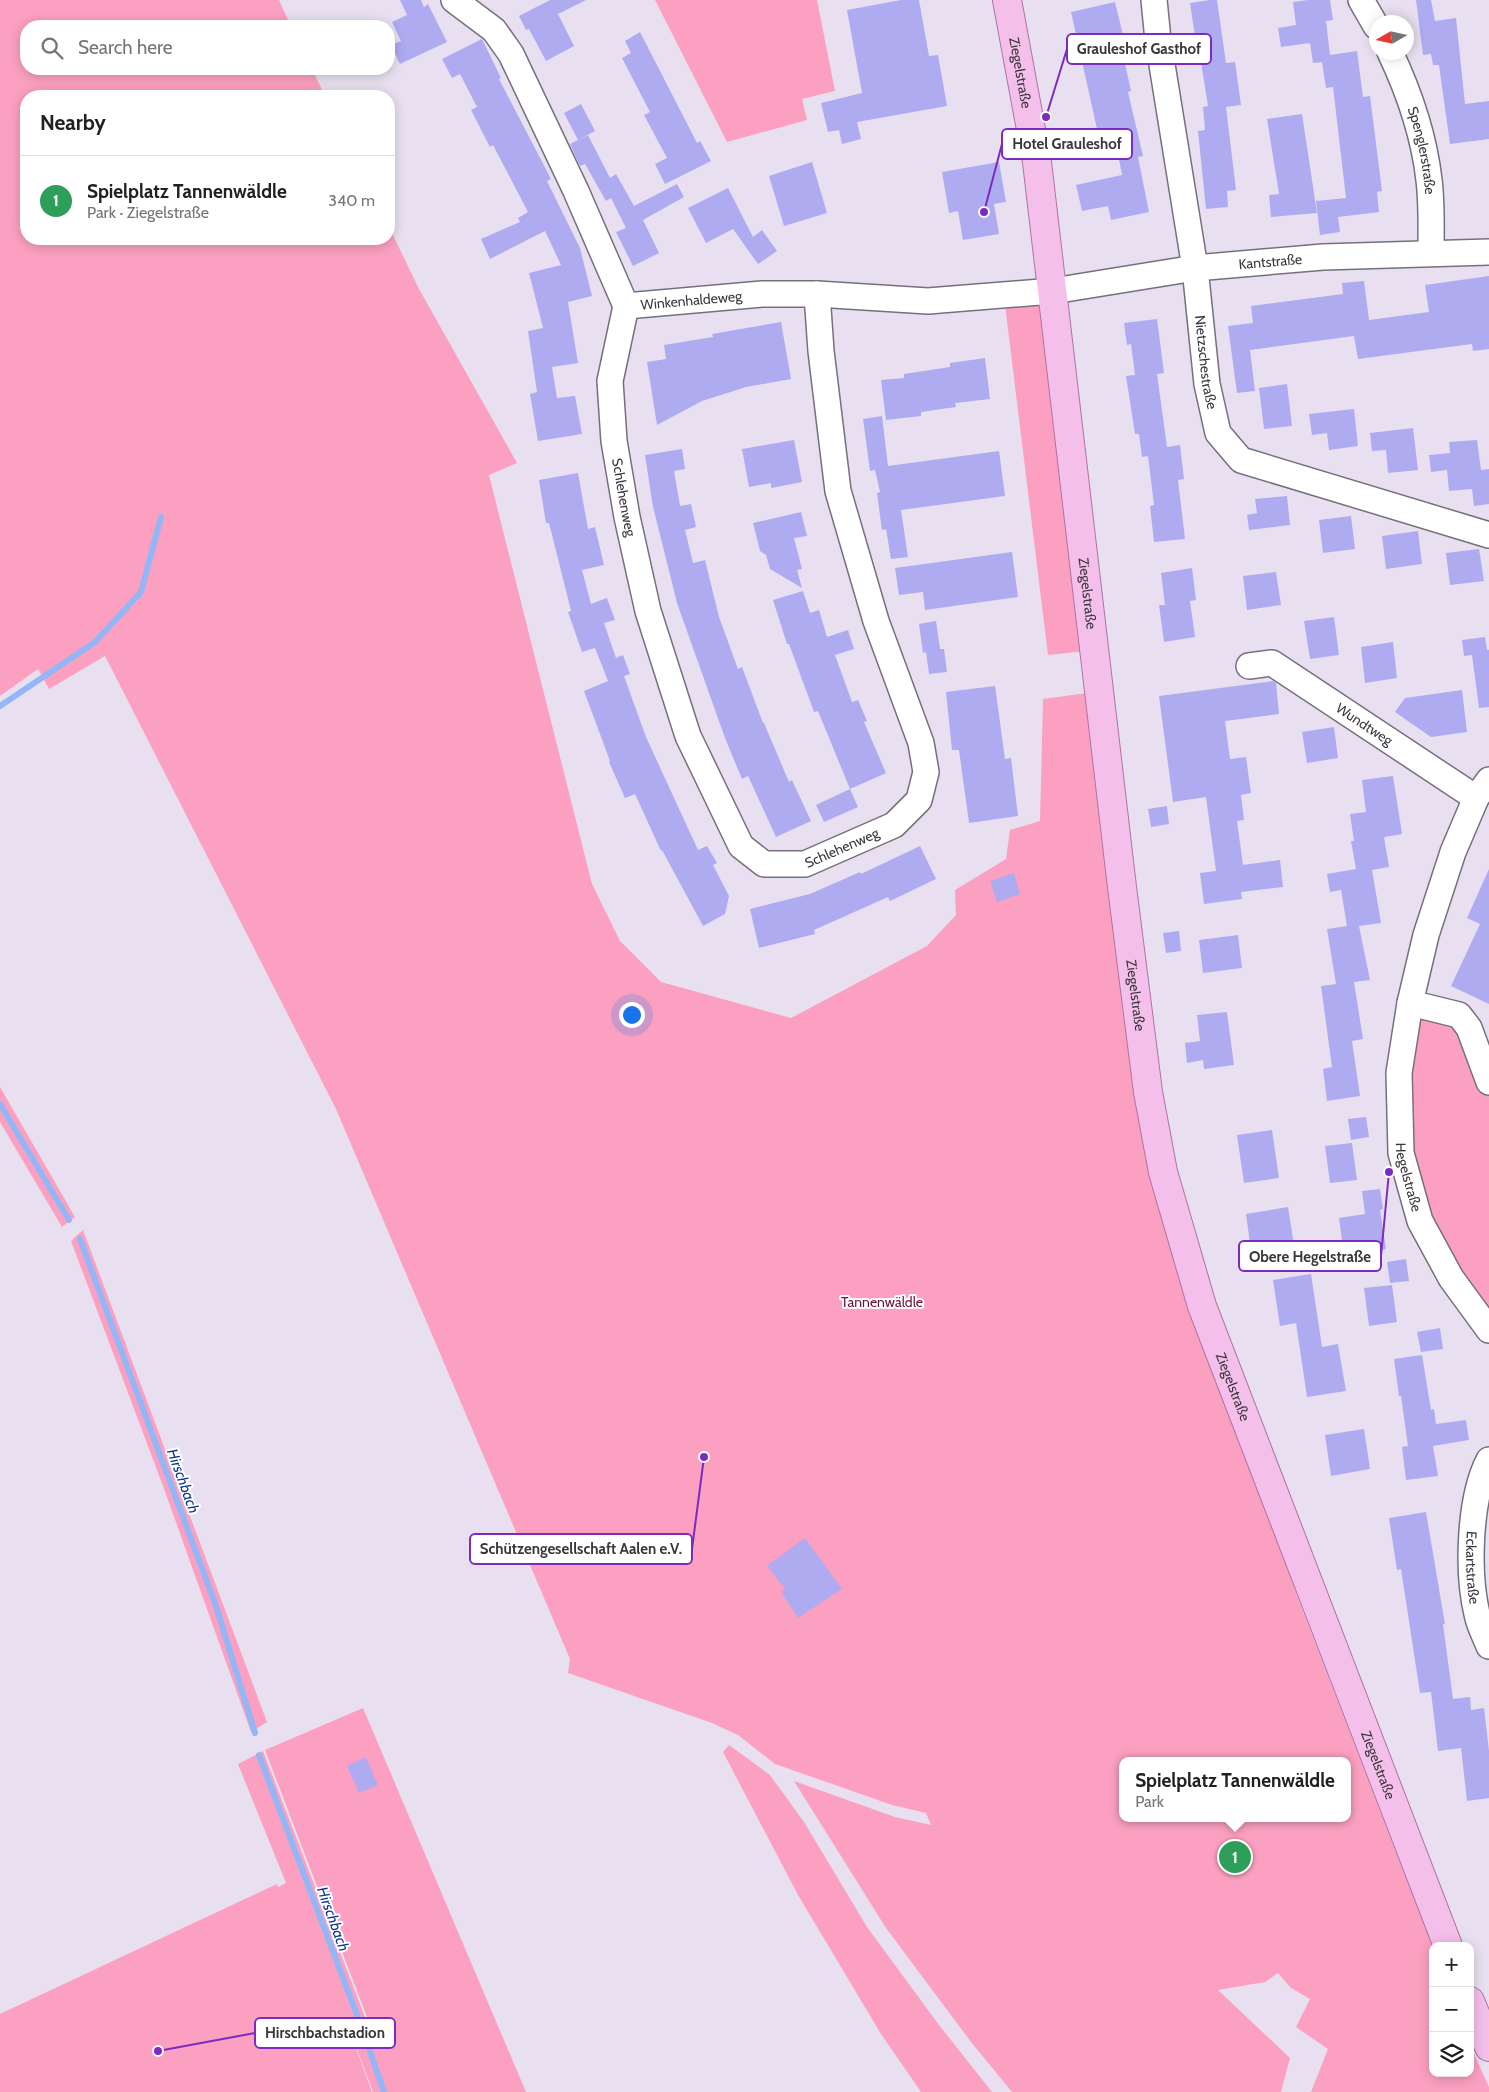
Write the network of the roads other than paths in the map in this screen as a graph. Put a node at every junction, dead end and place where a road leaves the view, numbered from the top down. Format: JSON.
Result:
{"nodes":[{"id":1,"x":454,"y":0,"type":"edge"},
{"id":2,"x":1007,"y":0,"type":"edge"},
{"id":3,"x":1154,"y":0,"type":"edge"},
{"id":4,"x":1361,"y":0,"type":"edge"},
{"id":5,"x":1370,"y":15,"type":"edge"},
{"id":6,"x":1394,"y":60,"type":"edge"},
{"id":7,"x":1489,"y":252,"type":"edge"},
{"id":8,"x":1431,"y":253,"type":"junction"},
{"id":9,"x":1195,"y":268,"type":"junction"},
{"id":10,"x":1052,"y":291,"type":"junction"},
{"id":11,"x":817,"y":294,"type":"junction"},
{"id":12,"x":626,"y":306,"type":"junction"},
{"id":13,"x":1489,"y":535,"type":"edge"},
{"id":14,"x":1250,"y":666,"type":"dead end"},
{"id":15,"x":1483,"y":789,"type":"edge"},
{"id":16,"x":1410,"y":1003,"type":"junction"},
{"id":17,"x":1489,"y":1082,"type":"edge"},
{"id":18,"x":1489,"y":1330,"type":"edge"},
{"id":19,"x":1489,"y":1460,"type":"edge"},
{"id":20,"x":1489,"y":1646,"type":"edge"},
{"id":21,"x":1446,"y":1942,"type":"edge"},
{"id":22,"x":1474,"y":2011,"type":"edge"},
{"id":23,"x":1489,"y":2047,"type":"edge"}],
"edges":[{"from":1,"to":12,"type":"street","name":"Winkenhaldeweg"},
{"from":2,"to":10,"type":"main road","name":"Ziegelstraße"},
{"from":3,"to":9,"type":"street","name":"Nietzschestraße"},
{"from":4,"to":5,"type":"street"},
{"from":6,"to":8,"type":"street","name":"Spenglerstraße"},
{"from":7,"to":8,"type":"street","name":"Kantstraße"},
{"from":8,"to":9,"type":"street","name":"Kantstraße"},
{"from":9,"to":10,"type":"street","name":"Kantstraße"},
{"from":9,"to":13,"type":"street","name":"Nietzschestraße"},
{"from":10,"to":11,"type":"street","name":"Winkenhaldeweg"},
{"from":10,"to":21,"type":"main road","name":"Ziegelstraße"},
{"from":11,"to":12,"type":"street","name":"Winkenhaldeweg"},
{"from":11,"to":12,"type":"street","name":"Schlehenweg"},
{"from":14,"to":15,"type":"street","name":"Wundtweg"},
{"from":15,"to":16,"type":"street","name":"Hegelstraße"},
{"from":16,"to":17,"type":"street"},
{"from":16,"to":18,"type":"street","name":"Hegelstraße"},
{"from":19,"to":20,"type":"street","name":"Eckartstraße"},
{"from":22,"to":23,"type":"main road"}]}
